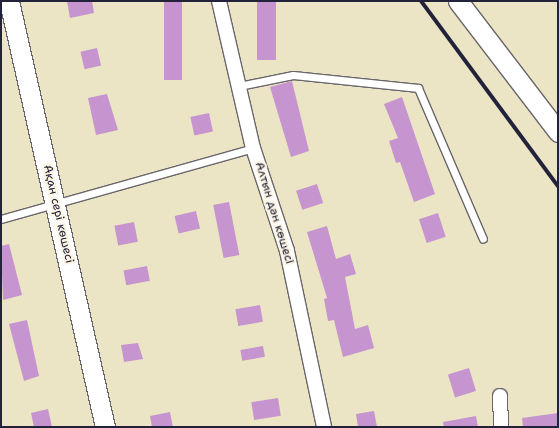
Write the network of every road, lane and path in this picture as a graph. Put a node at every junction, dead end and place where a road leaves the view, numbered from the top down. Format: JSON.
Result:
{"nodes":[{"id":1,"x":10,"y":1,"type":"edge"},
{"id":2,"x":219,"y":1,"type":"edge"},
{"id":3,"x":458,"y":1,"type":"edge"},
{"id":4,"x":239,"y":86,"type":"junction"},
{"id":5,"x":558,"y":132,"type":"edge"},
{"id":6,"x":253,"y":148,"type":"junction"},
{"id":7,"x":55,"y":203,"type":"junction"},
{"id":8,"x":1,"y":219,"type":"edge"},
{"id":9,"x":483,"y":239,"type":"dead end"},
{"id":10,"x":500,"y":396,"type":"dead end"},
{"id":11,"x":105,"y":427,"type":"edge"},
{"id":12,"x":324,"y":427,"type":"edge"},
{"id":13,"x":501,"y":427,"type":"edge"}],
"edges":[{"from":1,"to":7,"type":"street","name":"Ақан сері көшесі"},
{"from":2,"to":4,"type":"street","name":"Алтын дән көшесі"},
{"from":3,"to":5,"type":"street"},
{"from":4,"to":6,"type":"street","name":"Алтын дән көшесі"},
{"from":4,"to":9,"type":"lane"},
{"from":6,"to":7,"type":"lane"},
{"from":6,"to":12,"type":"street","name":"Алтын дән көшесі"},
{"from":7,"to":8,"type":"lane"},
{"from":7,"to":11,"type":"street","name":"Ақан сері көшесі"},
{"from":10,"to":13,"type":"street"}]}
